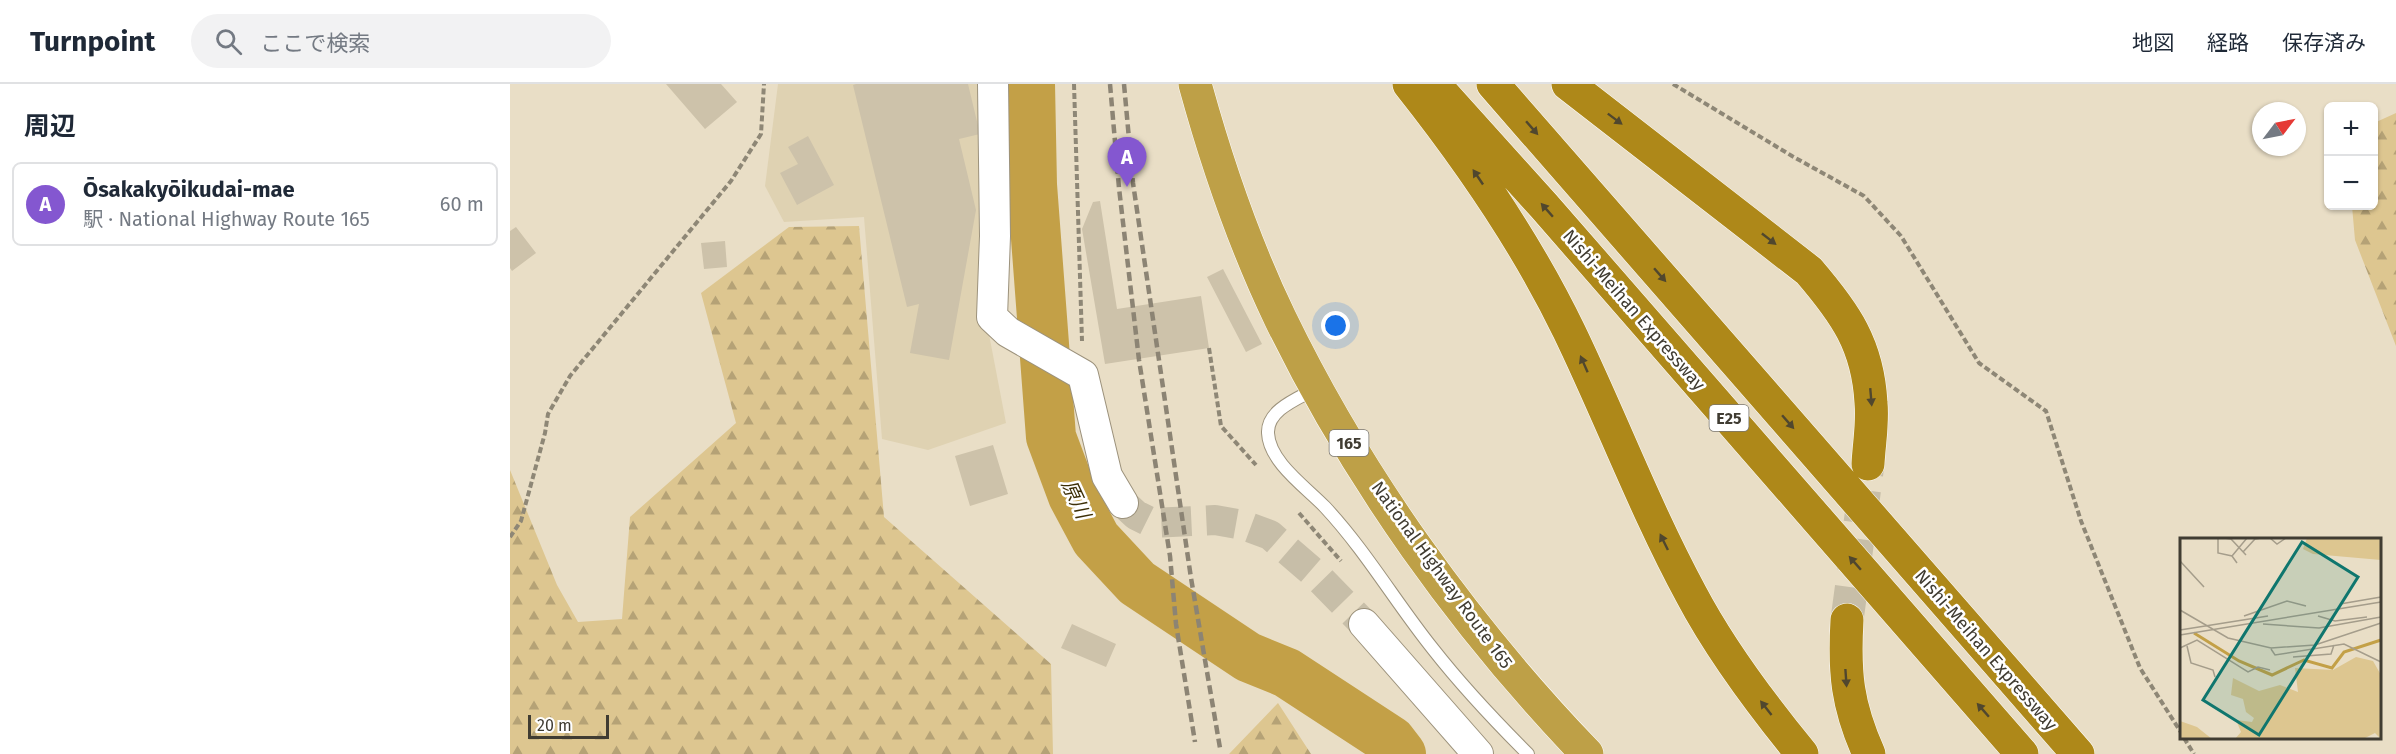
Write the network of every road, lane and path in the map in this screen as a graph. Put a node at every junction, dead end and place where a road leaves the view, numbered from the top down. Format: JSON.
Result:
{"nodes":[{"id":1,"x":764,"y":84,"type":"edge"},
{"id":2,"x":993,"y":84,"type":"edge"},
{"id":3,"x":1074,"y":84,"type":"edge"},
{"id":4,"x":1195,"y":84,"type":"edge"},
{"id":5,"x":1408,"y":84,"type":"edge"},
{"id":6,"x":1434,"y":84,"type":"edge"},
{"id":7,"x":1493,"y":84,"type":"edge"},
{"id":8,"x":1569,"y":84,"type":"edge"},
{"id":9,"x":1673,"y":84,"type":"edge"},
{"id":10,"x":1083,"y":375,"type":"junction"},
{"id":11,"x":1316,"y":388,"type":"junction"},
{"id":12,"x":1868,"y":464,"type":"tunnel mouth"},
{"id":13,"x":1123,"y":503,"type":"tunnel mouth"},
{"id":14,"x":510,"y":537,"type":"edge"},
{"id":15,"x":1847,"y":620,"type":"tunnel mouth"},
{"id":16,"x":1364,"y":624,"type":"tunnel mouth"},
{"id":17,"x":2180,"y":733,"type":"edge"},
{"id":18,"x":2184,"y":739,"type":"edge"},
{"id":19,"x":1478,"y":754,"type":"edge"},
{"id":20,"x":1528,"y":754,"type":"edge"},
{"id":21,"x":1587,"y":754,"type":"edge"},
{"id":22,"x":1802,"y":754,"type":"edge"},
{"id":23,"x":1869,"y":754,"type":"edge"},
{"id":24,"x":2022,"y":754,"type":"edge"},
{"id":25,"x":2078,"y":754,"type":"edge"},
{"id":26,"x":2194,"y":754,"type":"edge"}],
"edges":[{"from":1,"to":14,"type":"path"},
{"from":2,"to":10,"type":"street"},
{"from":3,"to":10,"type":"path"},
{"from":4,"to":11,"type":"highway","name":"National Highway Route 165","number":"165"},
{"from":22,"to":5,"type":"highway","one_way":true},
{"from":24,"to":6,"type":"highway","name":"Nishi-Meihan Expressway","number":"E25","one_way":true},
{"from":7,"to":25,"type":"highway","name":"Nishi-Meihan Expressway","number":"E25","one_way":true},
{"from":8,"to":12,"type":"highway","one_way":true},
{"from":9,"to":17,"type":"path"},
{"from":10,"to":13,"type":"street"},
{"from":11,"to":20,"type":"lane"},
{"from":11,"to":21,"type":"highway","name":"National Highway Route 165","number":"165"},
{"from":15,"to":23,"type":"highway","one_way":true},
{"from":16,"to":19,"type":"street"},
{"from":18,"to":26,"type":"path"}]}
